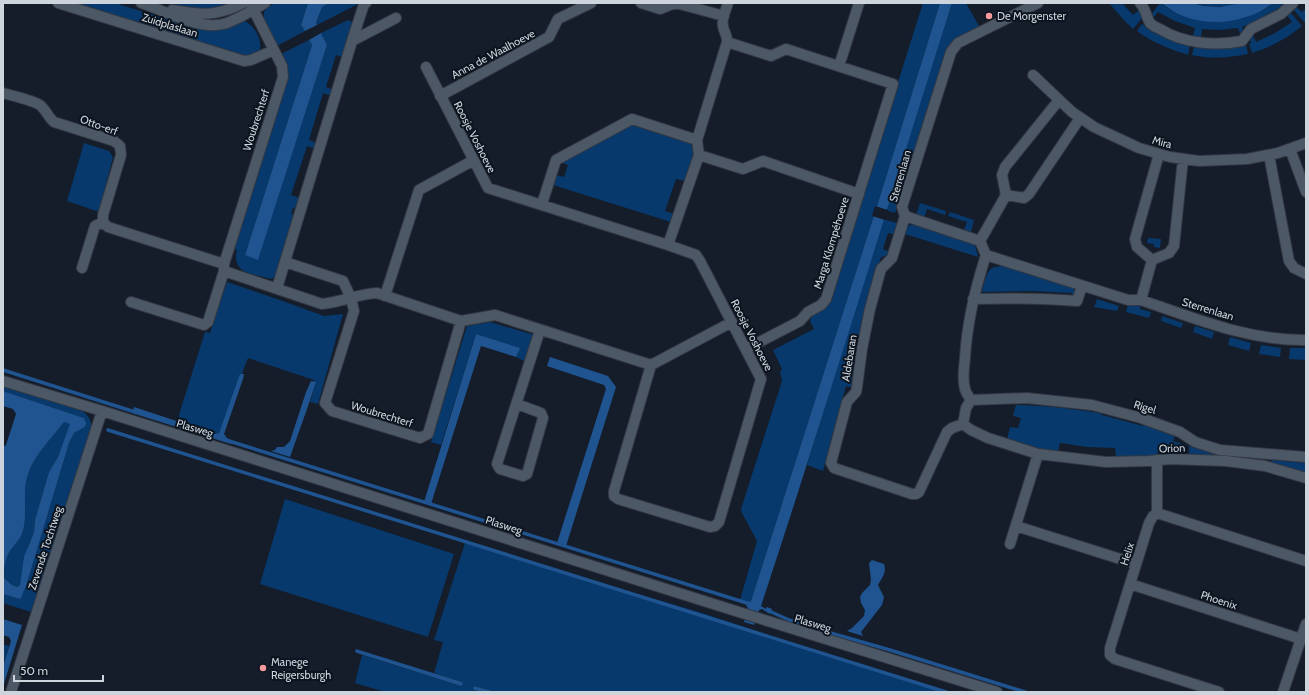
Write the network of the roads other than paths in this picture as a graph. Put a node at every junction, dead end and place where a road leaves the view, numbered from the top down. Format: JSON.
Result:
{"nodes":[{"id":1,"x":58,"y":3,"type":"edge"},
{"id":2,"x":141,"y":3,"type":"edge"},
{"id":3,"x":242,"y":3,"type":"edge"},
{"id":4,"x":265,"y":3,"type":"edge"},
{"id":5,"x":366,"y":3,"type":"edge"},
{"id":6,"x":591,"y":3,"type":"edge"},
{"id":7,"x":641,"y":3,"type":"edge"},
{"id":8,"x":675,"y":3,"type":"edge"},
{"id":9,"x":728,"y":3,"type":"edge"},
{"id":10,"x":859,"y":3,"type":"edge"},
{"id":11,"x":1038,"y":3,"type":"edge"},
{"id":12,"x":1140,"y":3,"type":"edge"},
{"id":13,"x":1293,"y":3,"type":"edge"},
{"id":14,"x":252,"y":6,"type":"edge"},
{"id":15,"x":156,"y":8,"type":"junction"},
{"id":16,"x":724,"y":16,"type":"junction"},
{"id":17,"x":396,"y":18,"type":"dead end"},
{"id":18,"x":352,"y":42,"type":"junction"},
{"id":19,"x":727,"y":42,"type":"junction"},
{"id":20,"x":274,"y":50,"type":"junction"},
{"id":21,"x":839,"y":66,"type":"junction"},
{"id":22,"x":426,"y":67,"type":"dead end"},
{"id":23,"x":1033,"y":74,"type":"dead end"},
{"id":24,"x":3,"y":93,"type":"edge"},
{"id":25,"x":440,"y":96,"type":"junction"},
{"id":26,"x":1059,"y":100,"type":"junction"},
{"id":27,"x":1080,"y":118,"type":"junction"},
{"id":28,"x":697,"y":140,"type":"junction"},
{"id":29,"x":1306,"y":143,"type":"edge"},
{"id":30,"x":1290,"y":149,"type":"junction"},
{"id":31,"x":1159,"y":154,"type":"junction"},
{"id":32,"x":699,"y":155,"type":"junction"},
{"id":33,"x":1269,"y":155,"type":"junction"},
{"id":34,"x":1183,"y":159,"type":"junction"},
{"id":35,"x":474,"y":160,"type":"junction"},
{"id":36,"x":1306,"y":192,"type":"edge"},
{"id":37,"x":859,"y":194,"type":"junction"},
{"id":38,"x":1006,"y":195,"type":"junction"},
{"id":39,"x":542,"y":204,"type":"junction"},
{"id":40,"x":905,"y":216,"type":"junction"},
{"id":41,"x":103,"y":222,"type":"junction"},
{"id":42,"x":980,"y":241,"type":"junction"},
{"id":43,"x":668,"y":245,"type":"junction"},
{"id":44,"x":986,"y":255,"type":"junction"},
{"id":45,"x":1152,"y":260,"type":"junction"},
{"id":46,"x":285,"y":262,"type":"junction"},
{"id":47,"x":224,"y":267,"type":"junction"},
{"id":48,"x":82,"y":268,"type":"dead end"},
{"id":49,"x":1306,"y":274,"type":"edge"},
{"id":50,"x":1082,"y":286,"type":"junction"},
{"id":51,"x":276,"y":288,"type":"junction"},
{"id":52,"x":384,"y":296,"type":"junction"},
{"id":53,"x":351,"y":298,"type":"junction"},
{"id":54,"x":973,"y":299,"type":"junction"},
{"id":55,"x":1141,"y":300,"type":"junction"},
{"id":56,"x":131,"y":302,"type":"dead end"},
{"id":57,"x":461,"y":321,"type":"junction"},
{"id":58,"x":732,"y":322,"type":"junction"},
{"id":59,"x":540,"y":330,"type":"junction"},
{"id":60,"x":1306,"y":340,"type":"edge"},
{"id":61,"x":746,"y":349,"type":"junction"},
{"id":62,"x":651,"y":365,"type":"junction"},
{"id":63,"x":3,"y":381,"type":"edge"},
{"id":64,"x":971,"y":400,"type":"junction"},
{"id":65,"x":517,"y":404,"type":"junction"},
{"id":66,"x":102,"y":411,"type":"junction"},
{"id":67,"x":963,"y":424,"type":"junction"},
{"id":68,"x":1038,"y":454,"type":"junction"},
{"id":69,"x":1306,"y":457,"type":"edge"},
{"id":70,"x":1157,"y":460,"type":"junction"},
{"id":71,"x":1306,"y":478,"type":"edge"},
{"id":72,"x":1157,"y":513,"type":"junction"},
{"id":73,"x":1016,"y":526,"type":"junction"},
{"id":74,"x":1010,"y":544,"type":"dead end"},
{"id":75,"x":1306,"y":561,"type":"edge"},
{"id":76,"x":1136,"y":564,"type":"junction"},
{"id":77,"x":1130,"y":584,"type":"junction"},
{"id":78,"x":1306,"y":624,"type":"edge"},
{"id":79,"x":1301,"y":639,"type":"junction"},
{"id":80,"x":11,"y":692,"type":"edge"},
{"id":81,"x":997,"y":692,"type":"edge"},
{"id":82,"x":1219,"y":692,"type":"edge"},
{"id":83,"x":1283,"y":692,"type":"edge"}],
"edges":[{"from":1,"to":20,"type":"street","name":"Zuidplaslaan"},
{"from":2,"to":15,"type":"street","name":"Zuidplaslaan"},
{"from":3,"to":15,"type":"street","name":"Zuidplaslaan"},
{"from":4,"to":14,"type":"street","name":"Zuidplaslaan"},
{"from":5,"to":18,"type":"street"},
{"from":6,"to":25,"type":"street","name":"Anna de Waalhoeve"},
{"from":7,"to":8,"type":"street"},
{"from":8,"to":16,"type":"street"},
{"from":9,"to":16,"type":"street"},
{"from":10,"to":21,"type":"street"},
{"from":11,"to":40,"type":"street","name":"Sterrenlaan"},
{"from":12,"to":13,"type":"street"},
{"from":14,"to":15,"type":"street","name":"Zuidplaslaan"},
{"from":14,"to":20,"type":"street","name":"Woubrechterf"},
{"from":16,"to":19,"type":"street"},
{"from":17,"to":18,"type":"street"},
{"from":18,"to":46,"type":"street"},
{"from":19,"to":21,"type":"street","name":"Marga Klompéhoeve"},
{"from":19,"to":28,"type":"street"},
{"from":20,"to":47,"type":"street","name":"Woubrechterf"},
{"from":21,"to":37,"type":"street","name":"Marga Klompéhoeve"},
{"from":22,"to":25,"type":"street","name":"Roosje Voshoeve"},
{"from":23,"to":26,"type":"street","name":"Mira"},
{"from":24,"to":41,"type":"street","name":"Otto-erf"},
{"from":25,"to":35,"type":"street","name":"Roosje Voshoeve"},
{"from":26,"to":27,"type":"street","name":"Mira"},
{"from":26,"to":38,"type":"street"},
{"from":27,"to":31,"type":"street","name":"Mira"},
{"from":27,"to":38,"type":"street"},
{"from":28,"to":32,"type":"street"},
{"from":28,"to":39,"type":"street"},
{"from":29,"to":30,"type":"street","name":"Mira"},
{"from":30,"to":33,"type":"street","name":"Mira"},
{"from":30,"to":36,"type":"street"},
{"from":31,"to":34,"type":"street","name":"Mira"},
{"from":31,"to":45,"type":"street"},
{"from":32,"to":37,"type":"street","name":"Marga Klompéhoeve"},
{"from":32,"to":43,"type":"street"},
{"from":33,"to":34,"type":"street","name":"Mira"},
{"from":33,"to":49,"type":"street"},
{"from":34,"to":45,"type":"street"},
{"from":35,"to":39,"type":"street","name":"Roosje Voshoeve"},
{"from":35,"to":52,"type":"street"},
{"from":37,"to":61,"type":"street","name":"Marga Klompéhoeve"},
{"from":38,"to":42,"type":"street"},
{"from":39,"to":43,"type":"street","name":"Roosje Voshoeve"},
{"from":40,"to":42,"type":"street","name":"Sterrenlaan"},
{"from":40,"to":67,"type":"street","name":"Aldebaran"},
{"from":41,"to":47,"type":"street"},
{"from":41,"to":48,"type":"street","name":"Otto-erf"},
{"from":42,"to":44,"type":"street"},
{"from":43,"to":58,"type":"street","name":"Roosje Voshoeve"},
{"from":44,"to":50,"type":"street","name":"Sterrenlaan"},
{"from":44,"to":54,"type":"street"},
{"from":45,"to":55,"type":"street"},
{"from":46,"to":51,"type":"street"},
{"from":46,"to":53,"type":"street","name":"Woubrechterf"},
{"from":47,"to":51,"type":"street"},
{"from":47,"to":56,"type":"street","name":"Woubrechterf"},
{"from":50,"to":54,"type":"street"},
{"from":50,"to":55,"type":"street","name":"Sterrenlaan"},
{"from":51,"to":53,"type":"street"},
{"from":52,"to":53,"type":"street"},
{"from":52,"to":57,"type":"street"},
{"from":53,"to":57,"type":"street","name":"Woubrechterf"},
{"from":54,"to":64,"type":"street"},
{"from":55,"to":60,"type":"street","name":"Sterrenlaan"},
{"from":57,"to":59,"type":"street"},
{"from":58,"to":61,"type":"street","name":"Roosje Voshoeve"},
{"from":58,"to":62,"type":"street"},
{"from":59,"to":62,"type":"street"},
{"from":59,"to":65,"type":"street"},
{"from":61,"to":62,"type":"street","name":"Roosje Voshoeve"},
{"from":63,"to":66,"type":"street","name":"Plasweg"},
{"from":64,"to":67,"type":"street"},
{"from":64,"to":69,"type":"street","name":"Rigel"},
{"from":65,"to":65,"type":"street"},
{"from":66,"to":80,"type":"street","name":"Zevende Tochtweg"},
{"from":66,"to":81,"type":"street","name":"Plasweg"},
{"from":67,"to":68,"type":"street","name":"Orion"},
{"from":68,"to":70,"type":"street","name":"Orion"},
{"from":68,"to":73,"type":"street"},
{"from":70,"to":71,"type":"street","name":"Orion"},
{"from":70,"to":72,"type":"street"},
{"from":72,"to":75,"type":"street"},
{"from":72,"to":76,"type":"street","name":"Helix"},
{"from":73,"to":74,"type":"street"},
{"from":73,"to":76,"type":"street"},
{"from":76,"to":77,"type":"street","name":"Helix"},
{"from":77,"to":79,"type":"street","name":"Phoenix"},
{"from":77,"to":82,"type":"street","name":"Helix"},
{"from":78,"to":79,"type":"street"},
{"from":79,"to":83,"type":"street"}]}
